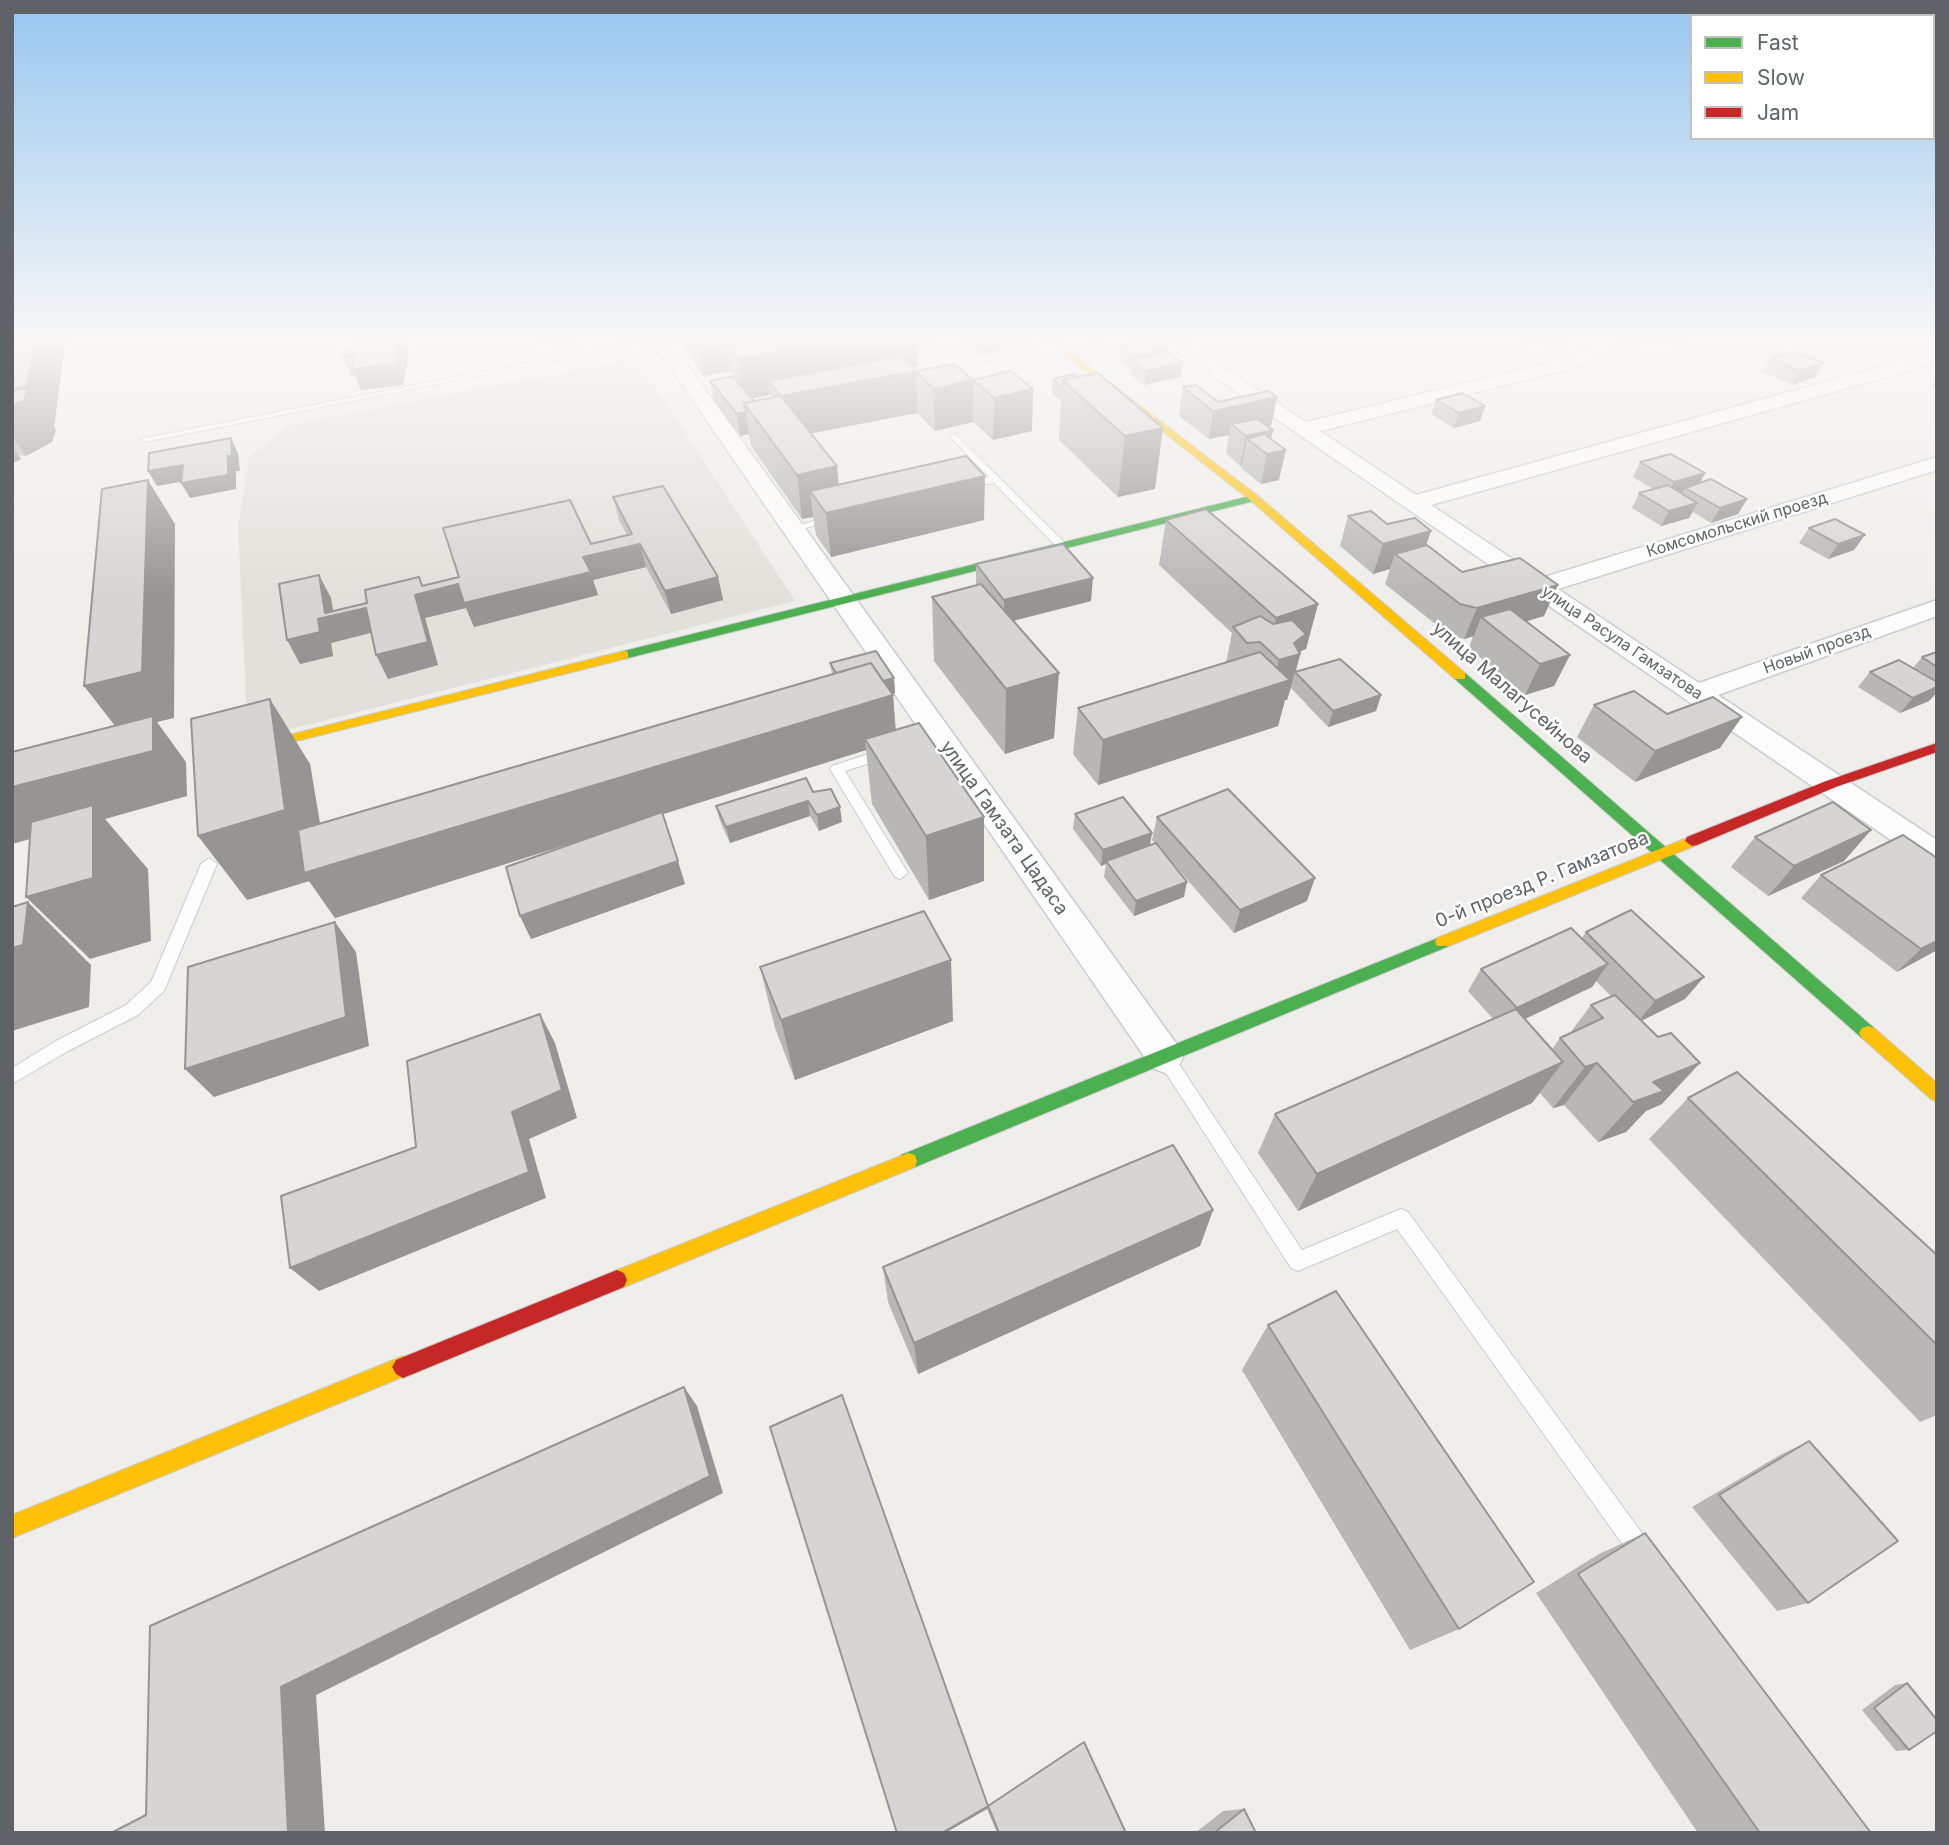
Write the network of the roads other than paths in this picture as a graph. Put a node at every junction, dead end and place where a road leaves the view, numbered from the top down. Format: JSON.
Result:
{"nodes":[{"id":1,"x":221,"y":424,"type":"edge"},
{"id":2,"x":720,"y":424,"type":"edge"},
{"id":3,"x":1158,"y":424,"type":"edge"},
{"id":4,"x":1297,"y":424,"type":"edge"},
{"id":5,"x":1324,"y":424,"type":"edge"},
{"id":6,"x":1696,"y":424,"type":"edge"},
{"id":7,"x":1304,"y":429,"type":"junction"},
{"id":8,"x":955,"y":437,"type":"dead end"},
{"id":9,"x":145,"y":439,"type":"dead end"},
{"id":10,"x":1937,"y":463,"type":"edge"},
{"id":11,"x":996,"y":479,"type":"junction"},
{"id":12,"x":957,"y":488,"type":"edge"},
{"id":13,"x":1254,"y":498,"type":"junction"},
{"id":14,"x":1413,"y":503,"type":"junction"},
{"id":15,"x":841,"y":516,"type":"edge"},
{"id":16,"x":793,"y":529,"type":"junction"},
{"id":17,"x":1061,"y":545,"type":"junction"},
{"id":18,"x":1538,"y":587,"type":"junction"},
{"id":19,"x":842,"y":599,"type":"junction"},
{"id":20,"x":1937,"y":607,"type":"edge"},
{"id":21,"x":1697,"y":693,"type":"junction"},
{"id":22,"x":285,"y":740,"type":"dead end"},
{"id":23,"x":1937,"y":747,"type":"edge"},
{"id":24,"x":901,"y":748,"type":"edge"},
{"id":25,"x":1832,"y":784,"type":"junction"},
{"id":26,"x":1665,"y":853,"type":"junction"},
{"id":27,"x":1937,"y":856,"type":"edge"},
{"id":28,"x":209,"y":864,"type":"edge"},
{"id":29,"x":900,"y":873,"type":"dead end"},
{"id":30,"x":1165,"y":1057,"type":"junction"},
{"id":31,"x":12,"y":1077,"type":"edge"},
{"id":32,"x":1937,"y":1094,"type":"edge"},
{"id":33,"x":12,"y":1527,"type":"edge"},
{"id":34,"x":1654,"y":1570,"type":"edge"}],
"edges":[{"from":1,"to":9,"type":"lane"},
{"from":2,"to":16,"type":"street"},
{"from":3,"to":13,"type":"street","name":"улица Малагусейнова"},
{"from":4,"to":7,"type":"street","name":"улица Расула Гамзатова"},
{"from":5,"to":7,"type":"street"},
{"from":6,"to":14,"type":"street"},
{"from":7,"to":14,"type":"street","name":"улица Расула Гамзатова"},
{"from":8,"to":11,"type":"lane"},
{"from":10,"to":18,"type":"street","name":"Комсомольский проезд"},
{"from":11,"to":12,"type":"lane"},
{"from":11,"to":17,"type":"lane"},
{"from":13,"to":17,"type":"street"},
{"from":13,"to":26,"type":"street","name":"улица Малагусейнова"},
{"from":14,"to":18,"type":"street","name":"улица Расула Гамзатова"},
{"from":15,"to":16,"type":"lane"},
{"from":16,"to":19,"type":"street"},
{"from":17,"to":19,"type":"street"},
{"from":18,"to":21,"type":"street","name":"улица Расула Гамзатова"},
{"from":19,"to":22,"type":"street"},
{"from":19,"to":30,"type":"street","name":"улица Гамзата Цадаса"},
{"from":20,"to":21,"type":"street","name":"Новый проезд"},
{"from":21,"to":25,"type":"street","name":"улица Расула Гамзатова"},
{"from":23,"to":25,"type":"street","name":"0-й проезд Р. Гамзатова"},
{"from":24,"to":29,"type":"lane"},
{"from":25,"to":26,"type":"street","name":"0-й проезд Р. Гамзатова"},
{"from":25,"to":27,"type":"street","name":"улица Расула Гамзатова"},
{"from":26,"to":30,"type":"street","name":"0-й проезд Р. Гамзатова"},
{"from":26,"to":32,"type":"street","name":"улица Малагусейнова"},
{"from":28,"to":31,"type":"lane"},
{"from":30,"to":33,"type":"street","name":"0-й проезд Р. Гамзатова"},
{"from":30,"to":34,"type":"lane"}]}
